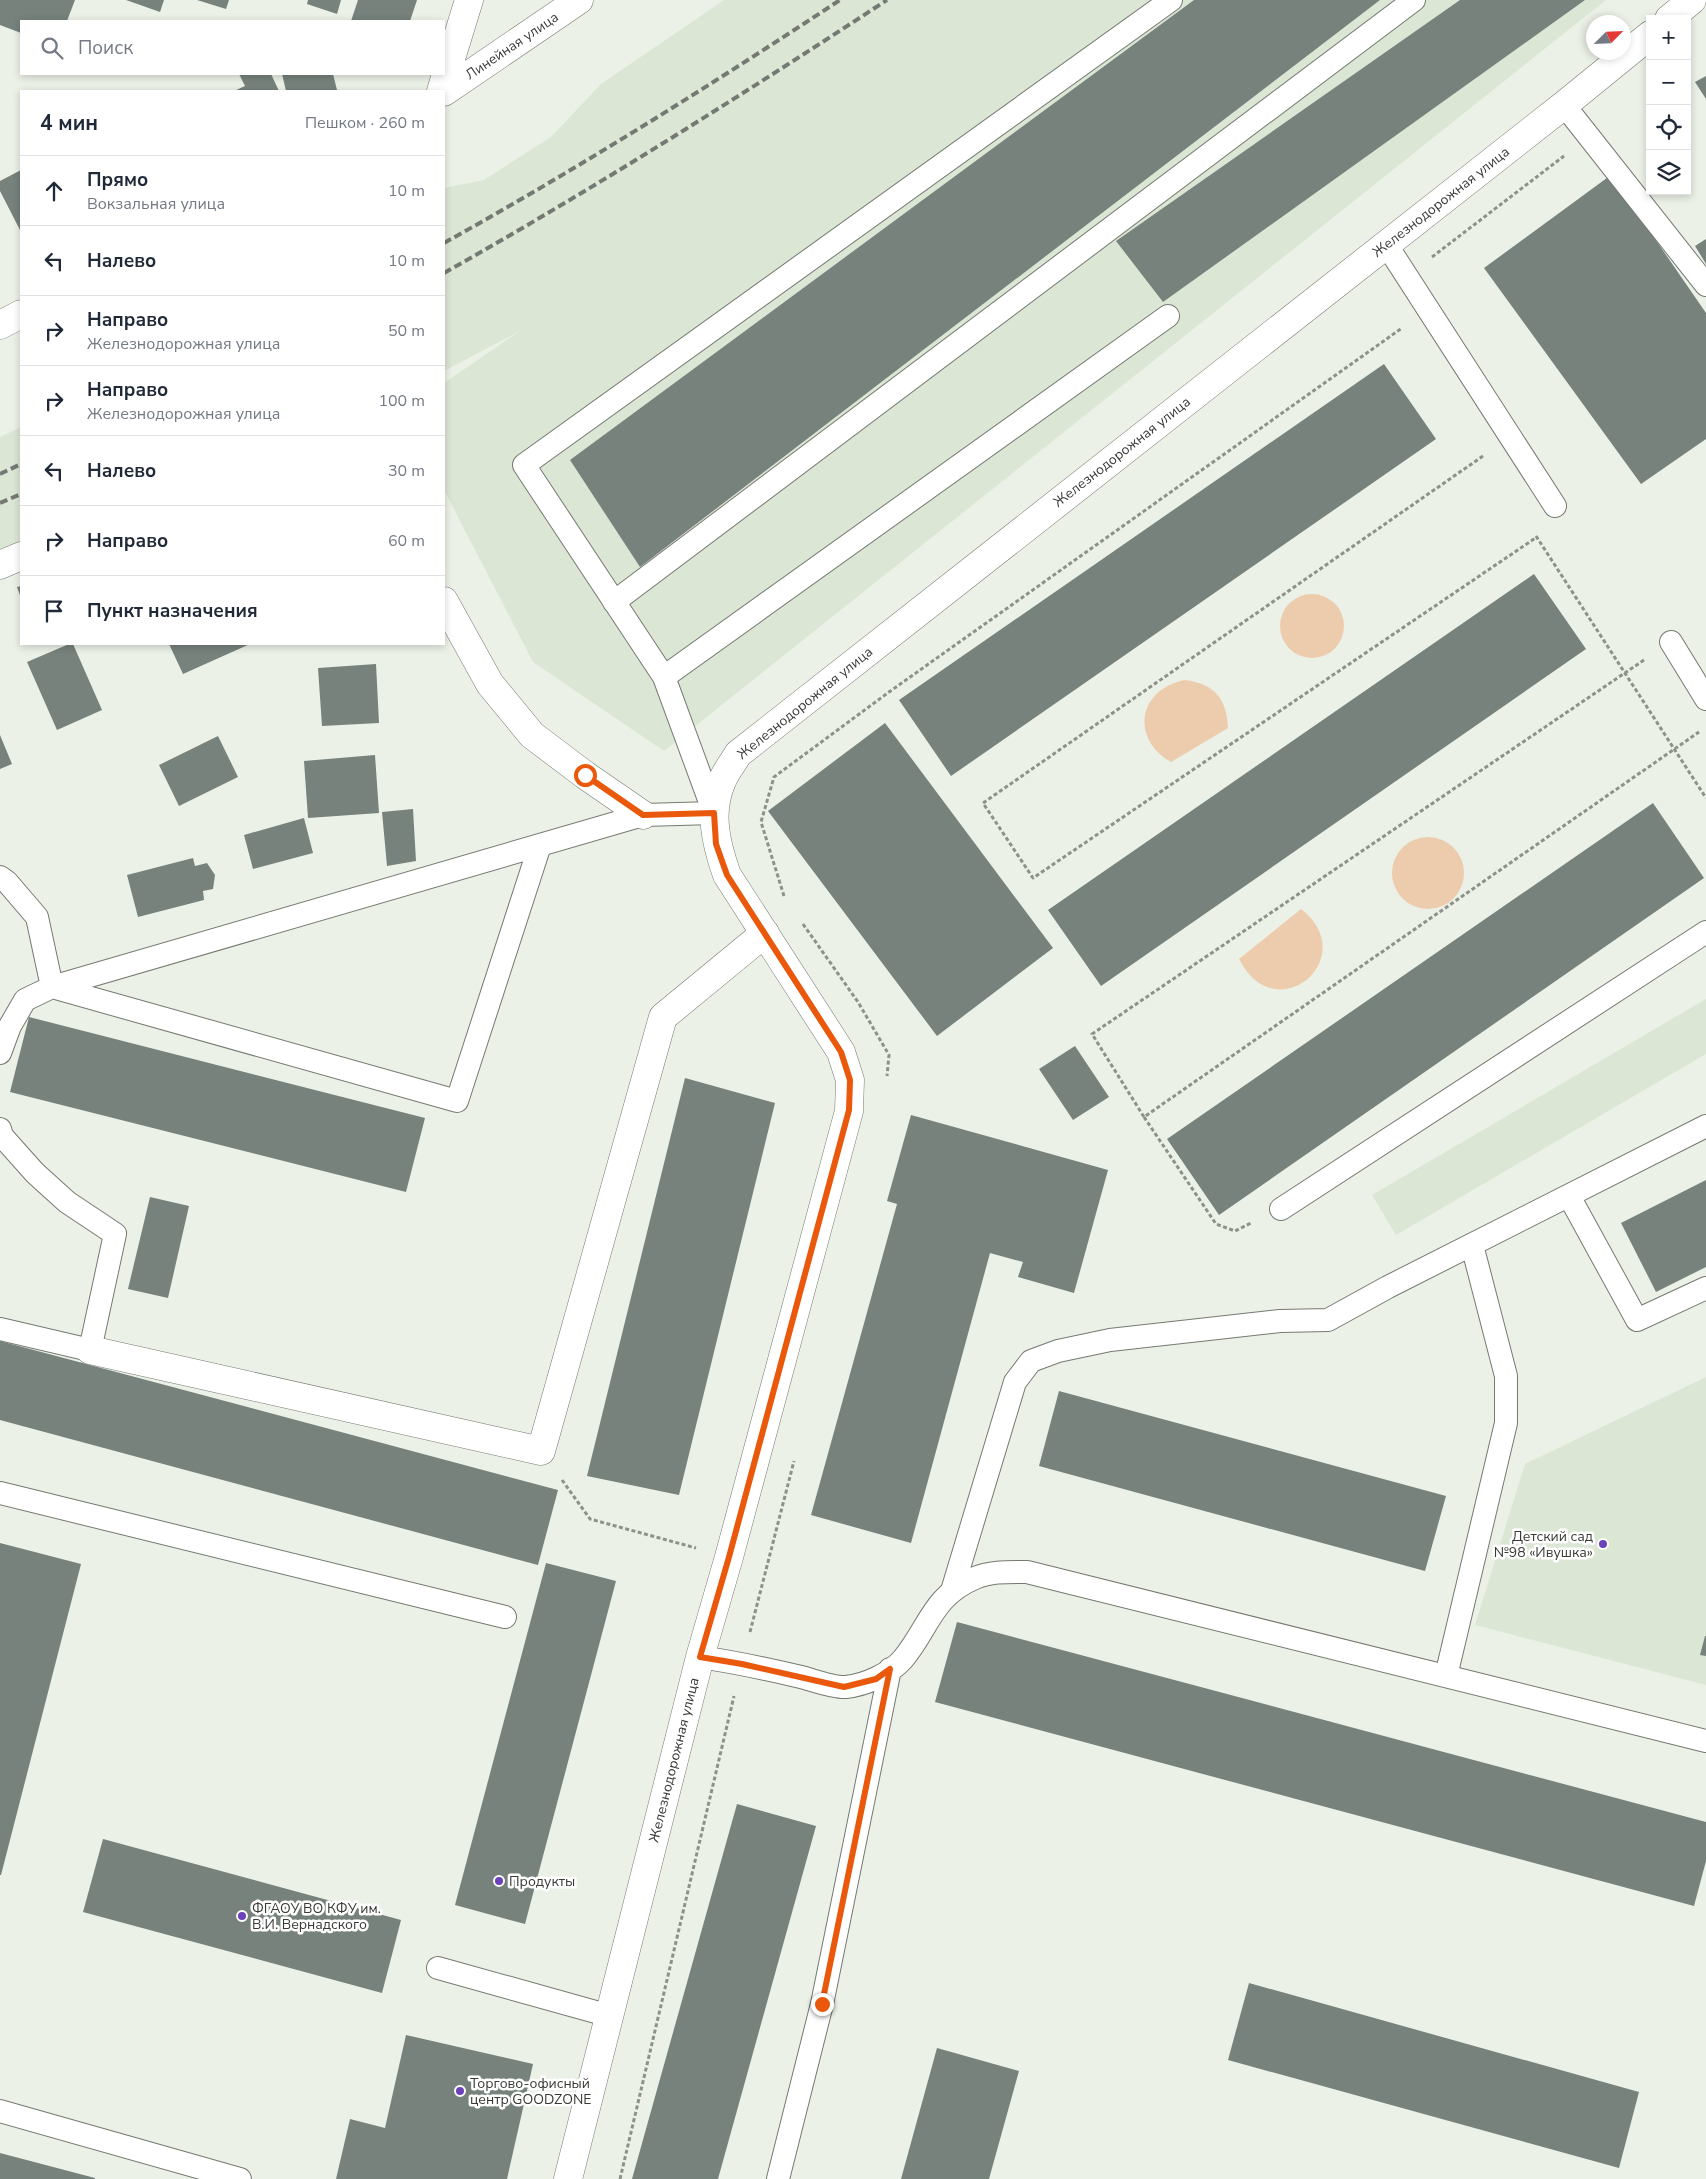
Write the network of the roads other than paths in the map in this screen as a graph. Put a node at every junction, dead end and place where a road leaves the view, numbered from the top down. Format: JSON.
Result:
{"nodes":[{"id":1,"x":469,"y":0,"type":"edge"},
{"id":2,"x":579,"y":0,"type":"edge"},
{"id":3,"x":1171,"y":0,"type":"edge"},
{"id":4,"x":1414,"y":0,"type":"edge"},
{"id":5,"x":1692,"y":0,"type":"edge"},
{"id":6,"x":1674,"y":15,"type":"edge"},
{"id":7,"x":1646,"y":38,"type":"edge"},
{"id":8,"x":443,"y":90,"type":"edge"},
{"id":9,"x":445,"y":90,"type":"edge"},
{"id":10,"x":1564,"y":105,"type":"junction"},
{"id":11,"x":1386,"y":244,"type":"junction"},
{"id":12,"x":1706,"y":285,"type":"edge"},
{"id":13,"x":20,"y":315,"type":"edge"},
{"id":14,"x":1168,"y":316,"type":"dead end"},
{"id":15,"x":0,"y":325,"type":"edge"},
{"id":16,"x":1556,"y":506,"type":"dead end"},
{"id":17,"x":20,"y":556,"type":"edge"},
{"id":18,"x":0,"y":565,"type":"edge"},
{"id":19,"x":614,"y":602,"type":"junction"},
{"id":20,"x":445,"y":603,"type":"edge"},
{"id":21,"x":1671,"y":642,"type":"road end"},
{"id":22,"x":664,"y":677,"type":"junction"},
{"id":23,"x":1706,"y":699,"type":"edge"},
{"id":24,"x":714,"y":813,"type":"junction"},
{"id":25,"x":643,"y":815,"type":"junction"},
{"id":26,"x":540,"y":845,"type":"junction"},
{"id":27,"x":0,"y":877,"type":"edge"},
{"id":28,"x":1706,"y":932,"type":"edge"},
{"id":29,"x":765,"y":934,"type":"junction"},
{"id":30,"x":52,"y":987,"type":"junction"},
{"id":31,"x":0,"y":1053,"type":"edge"},
{"id":32,"x":1706,"y":1126,"type":"edge"},
{"id":33,"x":0,"y":1129,"type":"edge"},
{"id":34,"x":1569,"y":1196,"type":"junction"},
{"id":35,"x":1282,"y":1209,"type":"road end"},
{"id":36,"x":1472,"y":1245,"type":"junction"},
{"id":37,"x":1706,"y":1288,"type":"edge"},
{"id":38,"x":0,"y":1330,"type":"edge"},
{"id":39,"x":90,"y":1350,"type":"junction"},
{"id":40,"x":0,"y":1494,"type":"edge"},
{"id":41,"x":952,"y":1591,"type":"junction"},
{"id":42,"x":505,"y":1617,"type":"dead end"},
{"id":43,"x":700,"y":1657,"type":"junction"},
{"id":44,"x":890,"y":1669,"type":"junction"},
{"id":45,"x":1446,"y":1676,"type":"junction"},
{"id":46,"x":1706,"y":1741,"type":"edge"},
{"id":47,"x":438,"y":1968,"type":"dead end"},
{"id":48,"x":610,"y":2016,"type":"junction"},
{"id":49,"x":0,"y":2111,"type":"edge"},
{"id":50,"x":240,"y":2179,"type":"edge"},
{"id":51,"x":568,"y":2179,"type":"edge"},
{"id":52,"x":778,"y":2179,"type":"edge"}],
"edges":[{"from":1,"to":8,"type":"street"},
{"from":2,"to":9,"type":"street","name":"Линейная улица"},
{"from":3,"to":19,"type":"lane"},
{"from":4,"to":19,"type":"lane"},
{"from":5,"to":6,"type":"street"},
{"from":7,"to":10,"type":"street","name":"Железнодорожная улица"},
{"from":10,"to":11,"type":"street","name":"Железнодорожная улица"},
{"from":10,"to":12,"type":"lane"},
{"from":11,"to":16,"type":"lane"},
{"from":11,"to":24,"type":"street","name":"Железнодорожная улица"},
{"from":13,"to":15,"type":"street"},
{"from":14,"to":22,"type":"lane"},
{"from":17,"to":18,"type":"street"},
{"from":19,"to":22,"type":"lane"},
{"from":20,"to":25,"type":"street"},
{"from":21,"to":23,"type":"lane"},
{"from":22,"to":24,"type":"lane"},
{"from":24,"to":25,"type":"lane"},
{"from":24,"to":29,"type":"street","name":"Железнодорожная улица"},
{"from":25,"to":26,"type":"lane"},
{"from":26,"to":30,"type":"lane"},
{"from":26,"to":30,"type":"lane"},
{"from":27,"to":30,"type":"lane"},
{"from":28,"to":35,"type":"lane"},
{"from":29,"to":39,"type":"street"},
{"from":29,"to":43,"type":"street","name":"Железнодорожная улица"},
{"from":30,"to":31,"type":"lane"},
{"from":32,"to":34,"type":"lane"},
{"from":33,"to":39,"type":"lane"},
{"from":34,"to":36,"type":"lane"},
{"from":34,"to":37,"type":"lane"},
{"from":36,"to":41,"type":"lane"},
{"from":36,"to":45,"type":"lane"},
{"from":38,"to":39,"type":"lane"},
{"from":40,"to":42,"type":"lane"},
{"from":41,"to":44,"type":"lane"},
{"from":41,"to":45,"type":"lane"},
{"from":43,"to":44,"type":"lane"},
{"from":43,"to":48,"type":"street","name":"Железнодорожная улица"},
{"from":44,"to":52,"type":"lane"},
{"from":45,"to":46,"type":"lane"},
{"from":47,"to":48,"type":"lane"},
{"from":48,"to":51,"type":"street","name":"Железнодорожная улица"},
{"from":49,"to":50,"type":"lane"}]}
